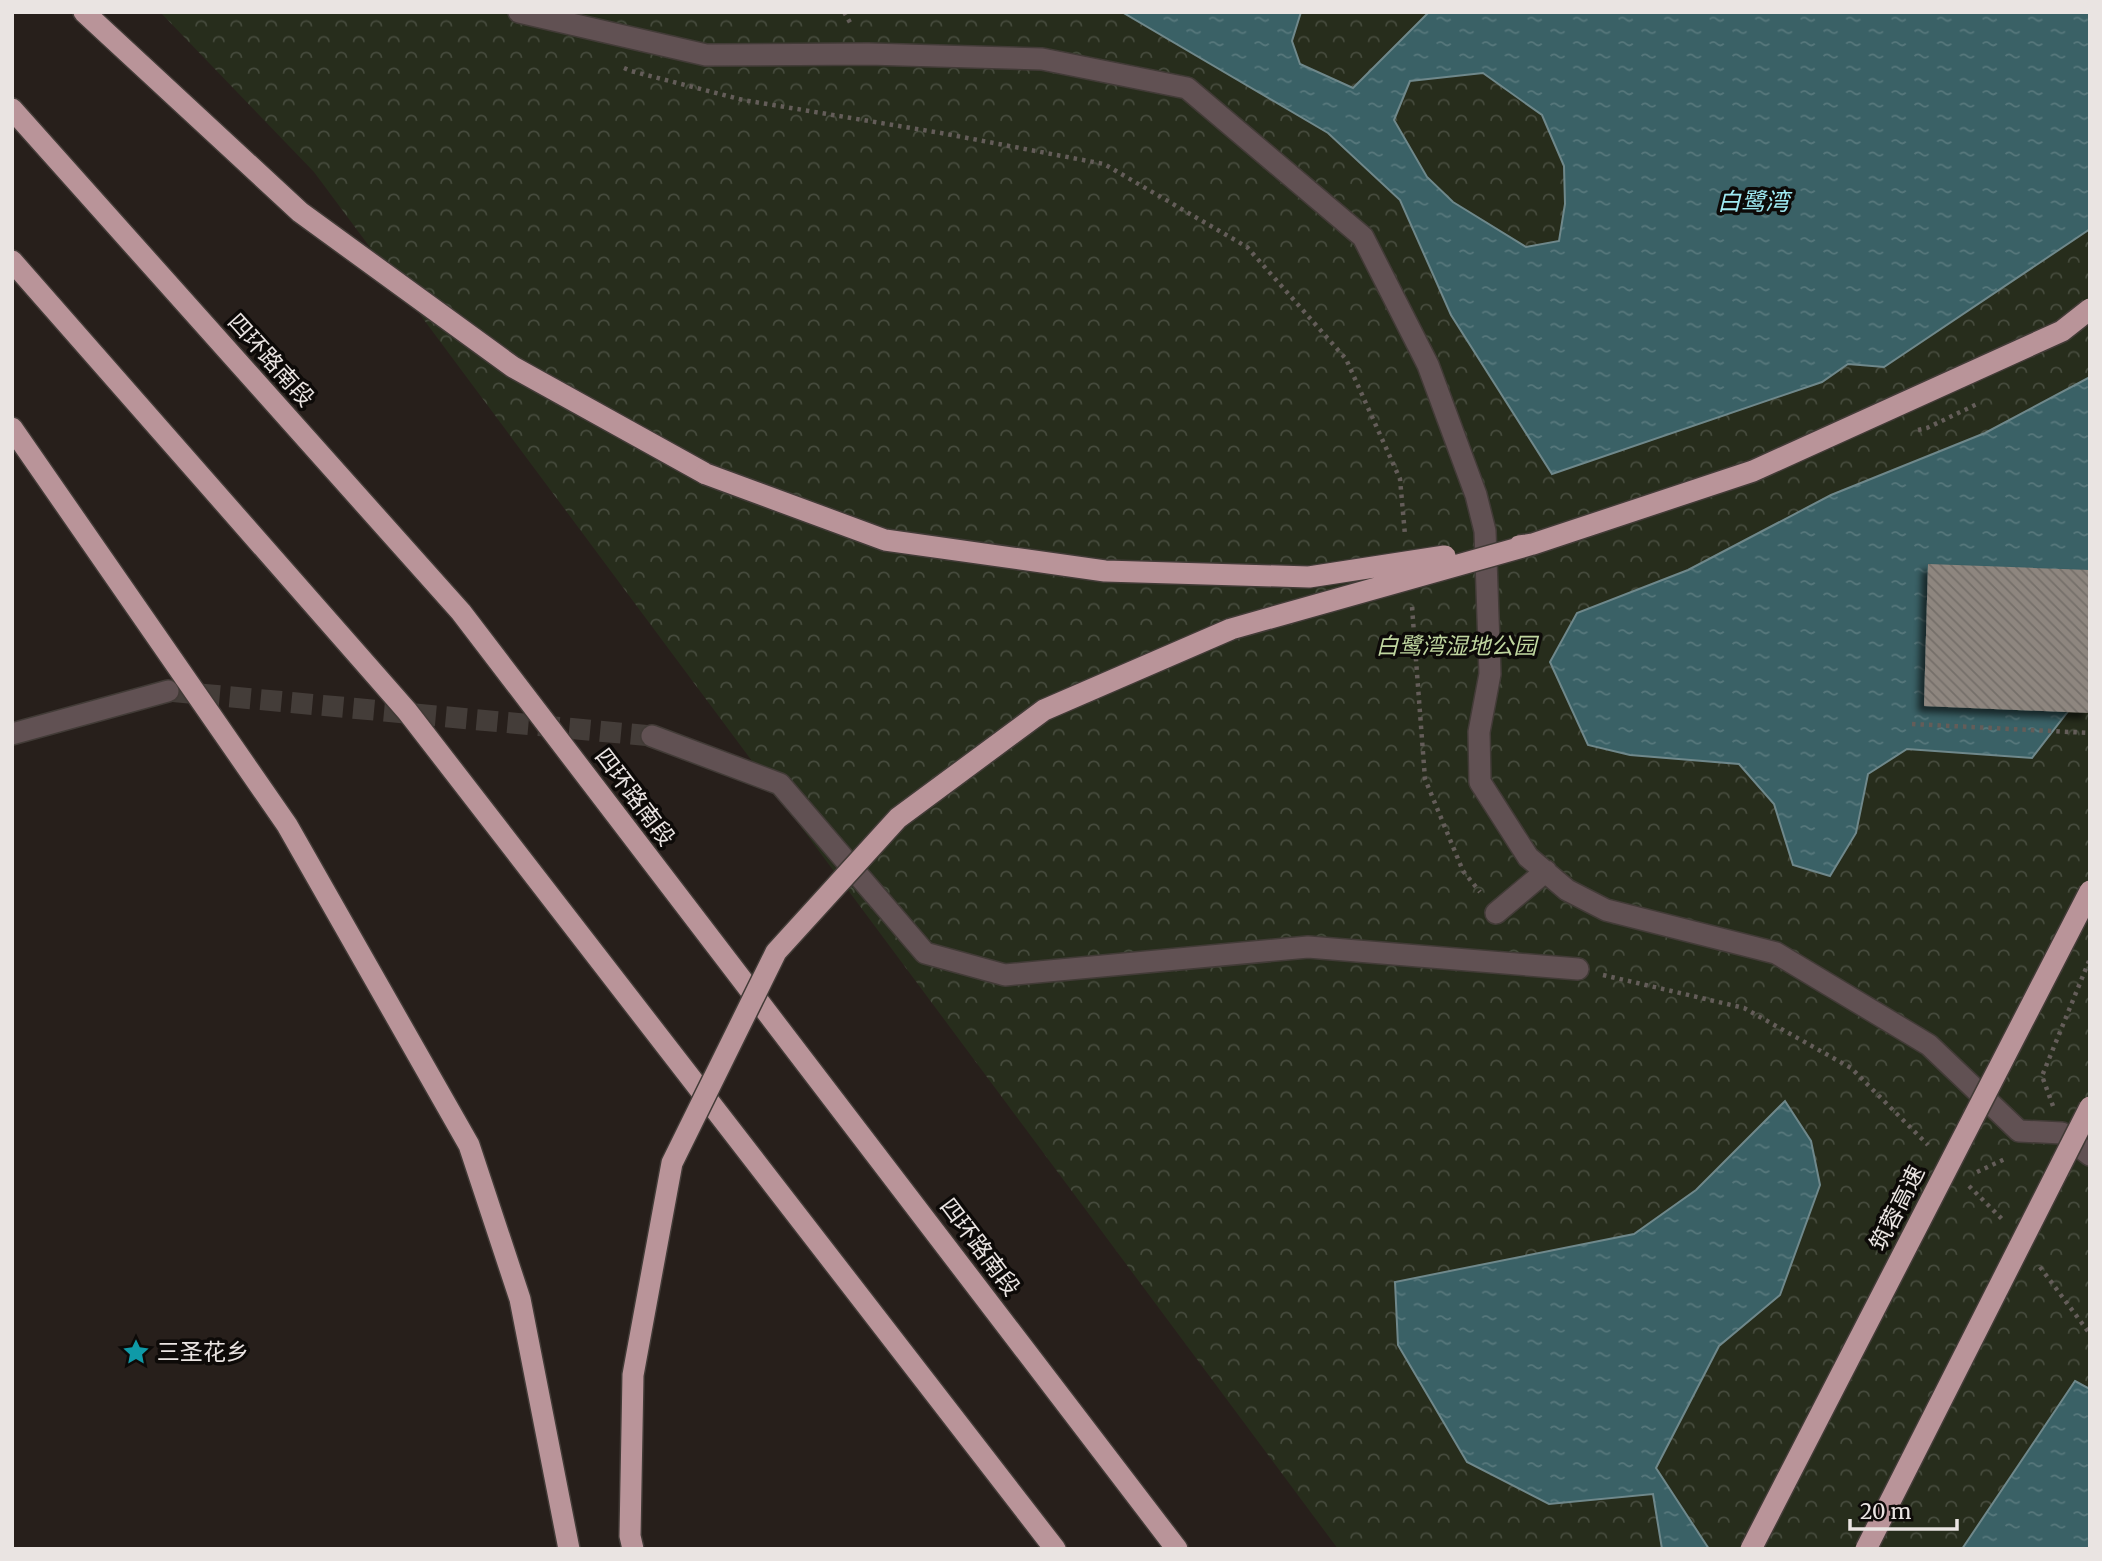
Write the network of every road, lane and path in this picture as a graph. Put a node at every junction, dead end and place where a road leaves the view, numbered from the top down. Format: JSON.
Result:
{"nodes":[{"id":1,"x":84,"y":12,"type":"edge"},
{"id":2,"x":519,"y":12,"type":"edge"},
{"id":3,"x":12,"y":109,"type":"edge"},
{"id":4,"x":12,"y":261,"type":"edge"},
{"id":5,"x":2090,"y":309,"type":"edge"},
{"id":6,"x":12,"y":428,"type":"edge"},
{"id":7,"x":1533,"y":544,"type":"junction"},
{"id":8,"x":168,"y":691,"type":"tunnel mouth"},
{"id":9,"x":1912,"y":724,"type":"dead end"},
{"id":10,"x":2090,"y":733,"type":"edge"},
{"id":11,"x":12,"y":734,"type":"edge"},
{"id":12,"x":652,"y":736,"type":"tunnel mouth"},
{"id":13,"x":1546,"y":871,"type":"junction"},
{"id":14,"x":2090,"y":891,"type":"edge"},
{"id":15,"x":1496,"y":913,"type":"dead end"},
{"id":16,"x":2090,"y":961,"type":"edge"},
{"id":17,"x":1578,"y":970,"type":"dead end"},
{"id":18,"x":2090,"y":1107,"type":"edge"},
{"id":19,"x":2063,"y":1133,"type":"junction"},
{"id":20,"x":2090,"y":1154,"type":"edge"},
{"id":21,"x":2012,"y":1156,"type":"dead end"},
{"id":22,"x":1974,"y":1173,"type":"dead end"},
{"id":23,"x":569,"y":1549,"type":"edge"},
{"id":24,"x":633,"y":1549,"type":"edge"},
{"id":25,"x":1055,"y":1549,"type":"edge"},
{"id":26,"x":1177,"y":1549,"type":"edge"},
{"id":27,"x":1751,"y":1549,"type":"edge"},
{"id":28,"x":1866,"y":1549,"type":"edge"}],
"edges":[{"from":1,"to":7,"type":"highway","bridge":true},
{"from":2,"to":13,"type":"street"},
{"from":3,"to":26,"type":"highway","name":"四环路南段"},
{"from":4,"to":25,"type":"highway"},
{"from":5,"to":7,"type":"highway","bridge":true},
{"from":6,"to":23,"type":"highway"},
{"from":7,"to":24,"type":"highway","bridge":true},
{"from":8,"to":11,"type":"street"},
{"from":9,"to":10,"type":"path"},
{"from":12,"to":17,"type":"street"},
{"from":13,"to":15,"type":"street"},
{"from":13,"to":19,"type":"street"},
{"from":14,"to":27,"type":"highway","name":"筑蓉高速","bridge":true},
{"from":16,"to":19,"type":"path"},
{"from":18,"to":28,"type":"highway","bridge":true},
{"from":19,"to":20,"type":"street"},
{"from":21,"to":22,"type":"path"}]}
